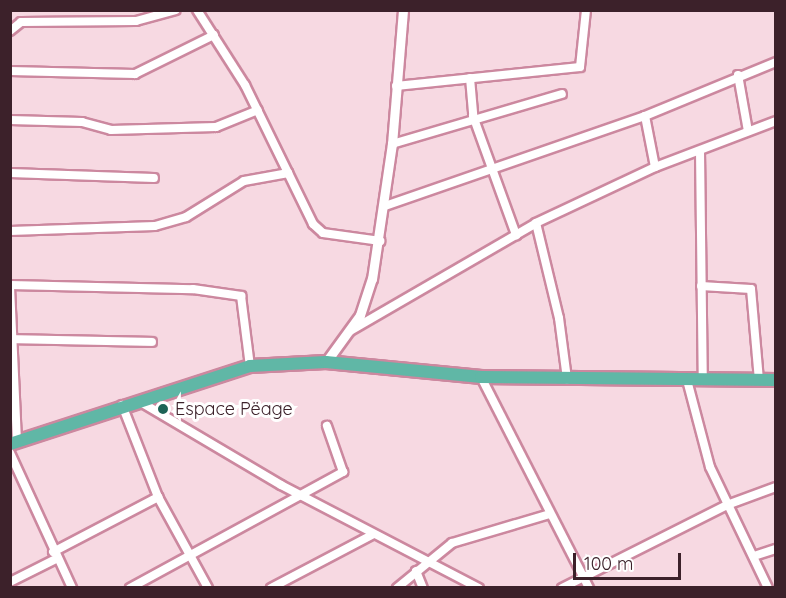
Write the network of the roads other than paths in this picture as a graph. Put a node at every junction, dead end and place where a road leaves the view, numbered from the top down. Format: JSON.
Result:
{"nodes":[{"id":1,"x":176,"y":10,"type":"edge"},
{"id":2,"x":197,"y":10,"type":"edge"},
{"id":3,"x":403,"y":10,"type":"edge"},
{"id":4,"x":586,"y":10,"type":"edge"},
{"id":5,"x":10,"y":31,"type":"edge"},
{"id":6,"x":214,"y":35,"type":"junction"},
{"id":7,"x":776,"y":62,"type":"edge"},
{"id":8,"x":10,"y":71,"type":"edge"},
{"id":9,"x":738,"y":75,"type":"junction"},
{"id":10,"x":470,"y":78,"type":"junction"},
{"id":11,"x":396,"y":86,"type":"junction"},
{"id":12,"x":562,"y":94,"type":"dead end"},
{"id":13,"x":258,"y":110,"type":"junction"},
{"id":14,"x":473,"y":116,"type":"junction"},
{"id":15,"x":645,"y":116,"type":"junction"},
{"id":16,"x":10,"y":120,"type":"edge"},
{"id":17,"x":776,"y":121,"type":"edge"},
{"id":18,"x":748,"y":131,"type":"junction"},
{"id":19,"x":392,"y":144,"type":"junction"},
{"id":20,"x":700,"y":151,"type":"junction"},
{"id":21,"x":655,"y":167,"type":"junction"},
{"id":22,"x":493,"y":168,"type":"junction"},
{"id":23,"x":10,"y":172,"type":"edge"},
{"id":24,"x":288,"y":173,"type":"junction"},
{"id":25,"x":154,"y":178,"type":"dead end"},
{"id":26,"x":385,"y":206,"type":"junction"},
{"id":27,"x":536,"y":223,"type":"junction"},
{"id":28,"x":10,"y":231,"type":"edge"},
{"id":29,"x":516,"y":235,"type":"junction"},
{"id":30,"x":380,"y":241,"type":"junction"},
{"id":31,"x":10,"y":286,"type":"edge"},
{"id":32,"x":701,"y":286,"type":"junction"},
{"id":33,"x":350,"y":331,"type":"junction"},
{"id":34,"x":11,"y":339,"type":"edge"},
{"id":35,"x":152,"y":342,"type":"dead end"},
{"id":36,"x":326,"y":362,"type":"junction"},
{"id":37,"x":250,"y":366,"type":"junction"},
{"id":38,"x":481,"y":377,"type":"junction"},
{"id":39,"x":567,"y":379,"type":"junction"},
{"id":40,"x":687,"y":380,"type":"junction"},
{"id":41,"x":759,"y":380,"type":"junction"},
{"id":42,"x":776,"y":380,"type":"edge"},
{"id":43,"x":703,"y":381,"type":"junction"},
{"id":44,"x":12,"y":386,"type":"edge"},
{"id":45,"x":138,"y":400,"type":"junction"},
{"id":46,"x":122,"y":405,"type":"junction"},
{"id":47,"x":327,"y":426,"type":"dead end"},
{"id":48,"x":14,"y":443,"type":"edge"},
{"id":49,"x":10,"y":453,"type":"edge"},
{"id":50,"x":776,"y":487,"type":"edge"},
{"id":51,"x":303,"y":495,"type":"junction"},
{"id":52,"x":158,"y":497,"type":"junction"},
{"id":53,"x":726,"y":505,"type":"junction"},
{"id":54,"x":550,"y":514,"type":"junction"},
{"id":55,"x":374,"y":534,"type":"junction"},
{"id":56,"x":776,"y":549,"type":"edge"},
{"id":57,"x":190,"y":555,"type":"junction"},
{"id":58,"x":55,"y":556,"type":"junction"},
{"id":59,"x":754,"y":556,"type":"junction"},
{"id":60,"x":428,"y":559,"type":"junction"},
{"id":61,"x":416,"y":571,"type":"junction"},
{"id":62,"x":584,"y":577,"type":"junction"},
{"id":63,"x":10,"y":582,"type":"edge"},
{"id":64,"x":72,"y":588,"type":"edge"},
{"id":65,"x":130,"y":588,"type":"edge"},
{"id":66,"x":208,"y":588,"type":"edge"},
{"id":67,"x":271,"y":588,"type":"edge"},
{"id":68,"x":397,"y":588,"type":"edge"},
{"id":69,"x":423,"y":588,"type":"edge"},
{"id":70,"x":479,"y":588,"type":"edge"},
{"id":71,"x":562,"y":588,"type":"edge"},
{"id":72,"x":589,"y":588,"type":"edge"},
{"id":73,"x":768,"y":588,"type":"edge"}],
"edges":[{"from":1,"to":5,"type":"street"},
{"from":2,"to":6,"type":"street"},
{"from":3,"to":11,"type":"street"},
{"from":4,"to":10,"type":"street"},
{"from":6,"to":8,"type":"street"},
{"from":6,"to":13,"type":"street"},
{"from":7,"to":9,"type":"street"},
{"from":9,"to":15,"type":"street"},
{"from":9,"to":18,"type":"street"},
{"from":10,"to":11,"type":"street"},
{"from":10,"to":14,"type":"street"},
{"from":11,"to":19,"type":"street"},
{"from":12,"to":14,"type":"street"},
{"from":13,"to":16,"type":"street"},
{"from":13,"to":24,"type":"street"},
{"from":14,"to":19,"type":"street"},
{"from":14,"to":22,"type":"street"},
{"from":15,"to":21,"type":"street"},
{"from":15,"to":22,"type":"street"},
{"from":17,"to":18,"type":"street"},
{"from":18,"to":20,"type":"street"},
{"from":19,"to":26,"type":"street"},
{"from":20,"to":21,"type":"street"},
{"from":20,"to":32,"type":"street"},
{"from":21,"to":27,"type":"street"},
{"from":22,"to":26,"type":"street"},
{"from":22,"to":29,"type":"street"},
{"from":23,"to":25,"type":"street"},
{"from":24,"to":28,"type":"street"},
{"from":24,"to":30,"type":"street"},
{"from":26,"to":30,"type":"street"},
{"from":27,"to":29,"type":"street"},
{"from":27,"to":39,"type":"street"},
{"from":29,"to":33,"type":"street"},
{"from":30,"to":33,"type":"street"},
{"from":31,"to":34,"type":"street"},
{"from":31,"to":37,"type":"street"},
{"from":32,"to":41,"type":"street"},
{"from":32,"to":43,"type":"street"},
{"from":33,"to":36,"type":"street"},
{"from":34,"to":35,"type":"street"},
{"from":34,"to":44,"type":"street"},
{"from":36,"to":37,"type":"highway"},
{"from":36,"to":38,"type":"highway"},
{"from":37,"to":45,"type":"highway"},
{"from":38,"to":39,"type":"highway"},
{"from":38,"to":54,"type":"street"},
{"from":39,"to":40,"type":"highway"},
{"from":40,"to":43,"type":"highway"},
{"from":40,"to":53,"type":"street"},
{"from":41,"to":42,"type":"highway"},
{"from":41,"to":43,"type":"highway"},
{"from":44,"to":48,"type":"street"},
{"from":45,"to":46,"type":"highway"},
{"from":45,"to":51,"type":"street"},
{"from":46,"to":48,"type":"highway"},
{"from":46,"to":52,"type":"street"},
{"from":47,"to":51,"type":"street"},
{"from":49,"to":58,"type":"street"},
{"from":50,"to":53,"type":"street"},
{"from":51,"to":55,"type":"street"},
{"from":51,"to":57,"type":"street"},
{"from":52,"to":57,"type":"street"},
{"from":52,"to":58,"type":"street"},
{"from":53,"to":59,"type":"street"},
{"from":53,"to":62,"type":"street"},
{"from":54,"to":60,"type":"street"},
{"from":54,"to":62,"type":"street"},
{"from":55,"to":60,"type":"street"},
{"from":55,"to":67,"type":"street"},
{"from":56,"to":59,"type":"street"},
{"from":57,"to":65,"type":"street"},
{"from":57,"to":66,"type":"street"},
{"from":58,"to":63,"type":"street"},
{"from":58,"to":64,"type":"street"},
{"from":59,"to":73,"type":"street"},
{"from":60,"to":61,"type":"street"},
{"from":60,"to":70,"type":"street"},
{"from":61,"to":68,"type":"street"},
{"from":61,"to":69,"type":"street"},
{"from":62,"to":71,"type":"street"},
{"from":62,"to":72,"type":"street"}]}
